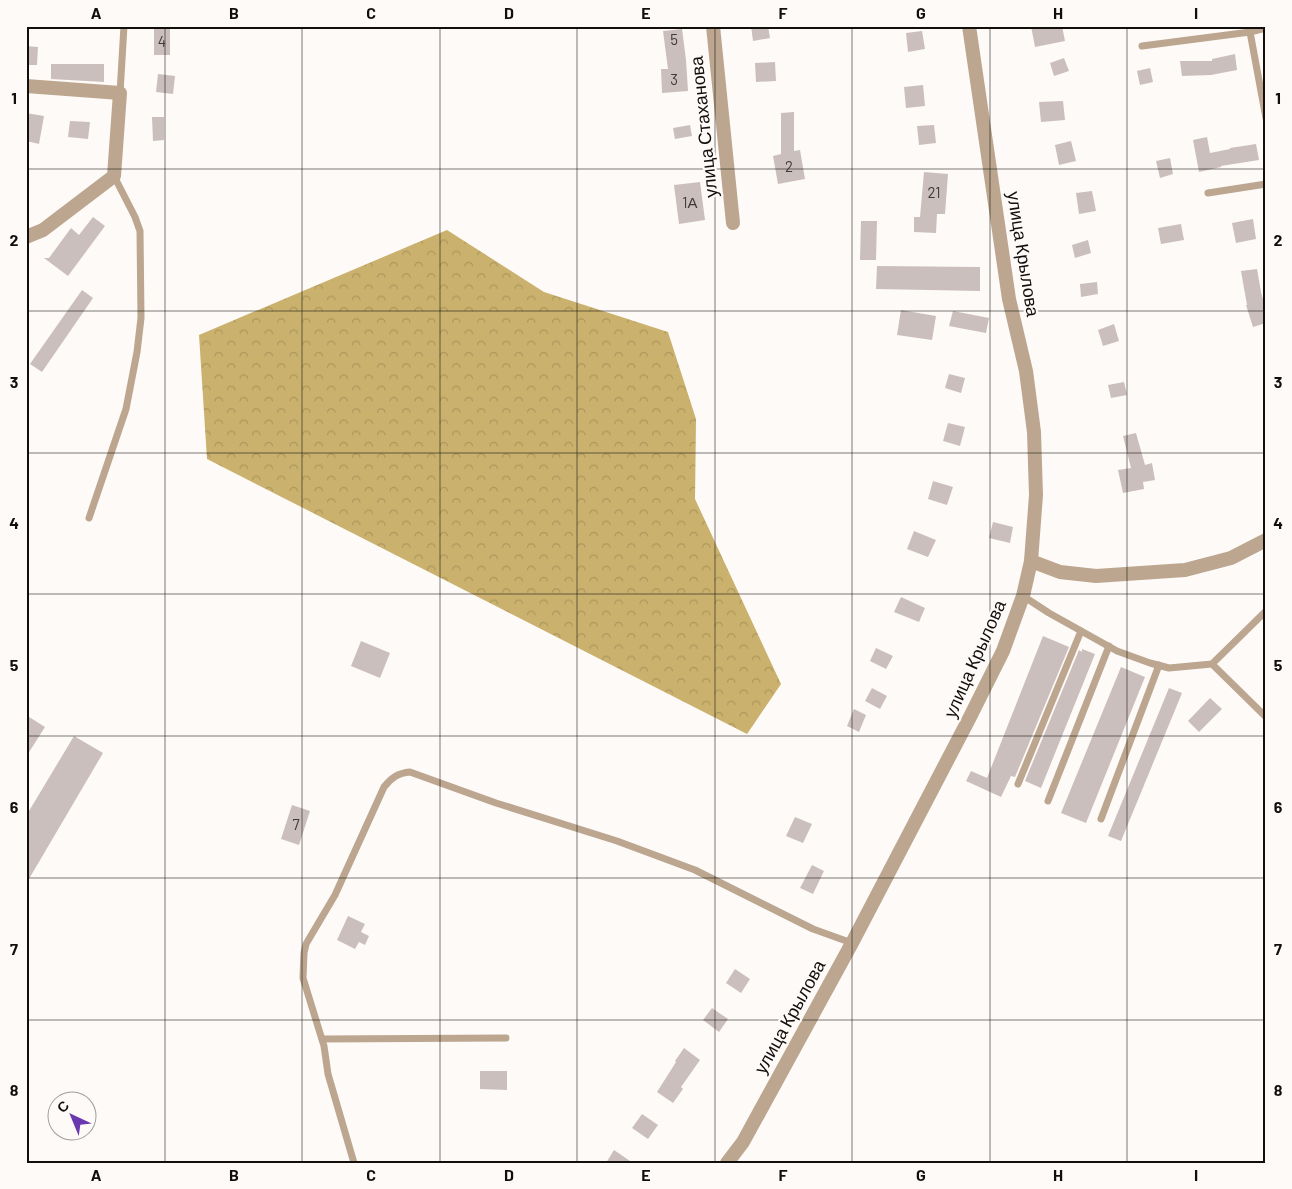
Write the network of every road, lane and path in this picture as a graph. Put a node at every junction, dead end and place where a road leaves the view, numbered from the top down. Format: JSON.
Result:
{"nodes":[{"id":1,"x":124,"y":26,"type":"edge"},
{"id":2,"x":713,"y":26,"type":"edge"},
{"id":3,"x":969,"y":26,"type":"edge"},
{"id":4,"x":1266,"y":28,"type":"edge"},
{"id":5,"x":1250,"y":32,"type":"junction"},
{"id":6,"x":1142,"y":46,"type":"dead end"},
{"id":7,"x":26,"y":86,"type":"edge"},
{"id":8,"x":120,"y":93,"type":"junction"},
{"id":9,"x":1266,"y":118,"type":"edge"},
{"id":10,"x":114,"y":176,"type":"junction"},
{"id":11,"x":1266,"y":184,"type":"edge"},
{"id":12,"x":1208,"y":193,"type":"dead end"},
{"id":13,"x":733,"y":223,"type":"dead end"},
{"id":14,"x":26,"y":237,"type":"edge"},
{"id":15,"x":89,"y":518,"type":"dead end"},
{"id":16,"x":1266,"y":540,"type":"edge"},
{"id":17,"x":1031,"y":560,"type":"junction"},
{"id":18,"x":1023,"y":596,"type":"junction"},
{"id":19,"x":1266,"y":611,"type":"edge"},
{"id":20,"x":1081,"y":631,"type":"junction"},
{"id":21,"x":1109,"y":646,"type":"junction"},
{"id":22,"x":1212,"y":664,"type":"junction"},
{"id":23,"x":1160,"y":666,"type":"junction"},
{"id":24,"x":1266,"y":717,"type":"edge"},
{"id":25,"x":1018,"y":784,"type":"dead end"},
{"id":26,"x":1048,"y":801,"type":"dead end"},
{"id":27,"x":1101,"y":819,"type":"dead end"},
{"id":28,"x":852,"y":943,"type":"junction"},
{"id":29,"x":506,"y":1038,"type":"dead end"},
{"id":30,"x":322,"y":1039,"type":"junction"},
{"id":31,"x":354,"y":1163,"type":"edge"},
{"id":32,"x":727,"y":1163,"type":"edge"}],
"edges":[{"from":1,"to":8,"type":"lane"},
{"from":2,"to":13,"type":"street","name":"улица Стаханова"},
{"from":3,"to":17,"type":"street","name":"улица Крылова"},
{"from":4,"to":5,"type":"lane"},
{"from":5,"to":6,"type":"lane"},
{"from":5,"to":9,"type":"lane"},
{"from":7,"to":8,"type":"street"},
{"from":8,"to":10,"type":"street"},
{"from":10,"to":14,"type":"street"},
{"from":10,"to":15,"type":"lane"},
{"from":11,"to":12,"type":"lane"},
{"from":16,"to":17,"type":"street"},
{"from":17,"to":18,"type":"street","name":"улица Крылова"},
{"from":18,"to":20,"type":"lane"},
{"from":18,"to":28,"type":"street","name":"улица Крылова"},
{"from":19,"to":22,"type":"lane"},
{"from":20,"to":21,"type":"lane"},
{"from":20,"to":25,"type":"lane"},
{"from":21,"to":23,"type":"lane"},
{"from":21,"to":26,"type":"lane"},
{"from":22,"to":23,"type":"lane"},
{"from":22,"to":24,"type":"lane"},
{"from":23,"to":27,"type":"lane"},
{"from":28,"to":30,"type":"lane"},
{"from":28,"to":32,"type":"street","name":"улица Крылова"},
{"from":29,"to":30,"type":"lane"},
{"from":30,"to":31,"type":"lane"}]}
